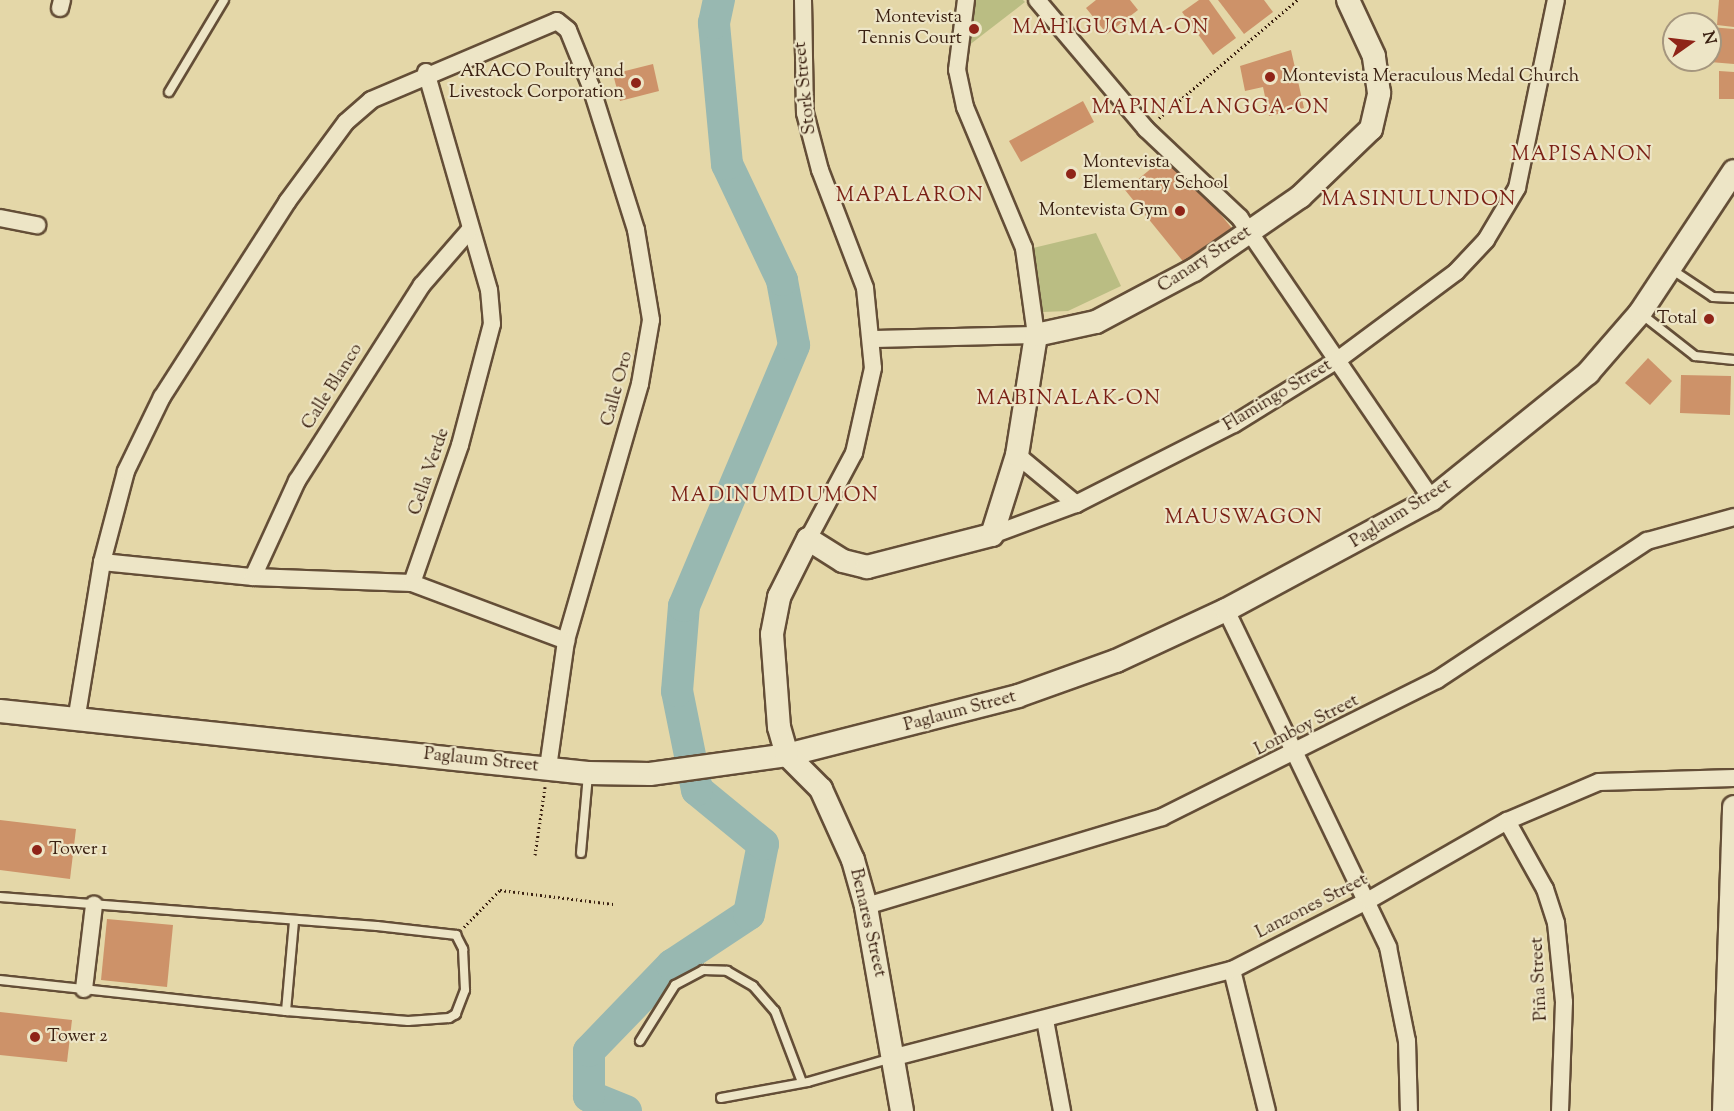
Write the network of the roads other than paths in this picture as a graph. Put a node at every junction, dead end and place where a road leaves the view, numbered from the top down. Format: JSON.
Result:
{"nodes":[{"id":1,"x":224,"y":0,"type":"edge"},
{"id":2,"x":803,"y":0,"type":"edge"},
{"id":3,"x":966,"y":0,"type":"edge"},
{"id":4,"x":1037,"y":0,"type":"edge"},
{"id":5,"x":1348,"y":0,"type":"edge"},
{"id":6,"x":1556,"y":0,"type":"edge"},
{"id":7,"x":426,"y":72,"type":"junction"},
{"id":8,"x":169,"y":92,"type":"dead end"},
{"id":9,"x":1734,"y":171,"type":"edge"},
{"id":10,"x":0,"y":218,"type":"edge"},
{"id":11,"x":37,"y":225,"type":"dead end"},
{"id":12,"x":469,"y":231,"type":"junction"},
{"id":13,"x":1250,"y":232,"type":"junction"},
{"id":14,"x":1670,"y":268,"type":"junction"},
{"id":15,"x":1734,"y":298,"type":"edge"},
{"id":16,"x":1640,"y":313,"type":"junction"},
{"id":17,"x":1036,"y":335,"type":"junction"},
{"id":18,"x":873,"y":339,"type":"junction"},
{"id":19,"x":1340,"y":359,"type":"junction"},
{"id":20,"x":1734,"y":360,"type":"edge"},
{"id":21,"x":1017,"y":455,"type":"junction"},
{"id":22,"x":1432,"y":499,"type":"junction"},
{"id":23,"x":1076,"y":504,"type":"junction"},
{"id":24,"x":1734,"y":517,"type":"edge"},
{"id":25,"x":992,"y":535,"type":"junction"},
{"id":26,"x":808,"y":539,"type":"junction"},
{"id":27,"x":102,"y":562,"type":"junction"},
{"id":28,"x":253,"y":577,"type":"junction"},
{"id":29,"x":412,"y":582,"type":"junction"},
{"id":30,"x":1226,"y":610,"type":"junction"},
{"id":31,"x":567,"y":641,"type":"junction"},
{"id":32,"x":0,"y":711,"type":"edge"},
{"id":33,"x":76,"y":721,"type":"junction"},
{"id":34,"x":1298,"y":753,"type":"junction"},
{"id":35,"x":787,"y":755,"type":"junction"},
{"id":36,"x":548,"y":768,"type":"junction"},
{"id":37,"x":588,"y":773,"type":"junction"},
{"id":38,"x":1734,"y":778,"type":"edge"},
{"id":39,"x":1734,"y":807,"type":"edge"},
{"id":40,"x":1507,"y":821,"type":"junction"},
{"id":41,"x":581,"y":853,"type":"dead end"},
{"id":42,"x":0,"y":897,"type":"edge"},
{"id":43,"x":1370,"y":900,"type":"junction"},
{"id":44,"x":94,"y":905,"type":"junction"},
{"id":45,"x":866,"y":906,"type":"junction"},
{"id":46,"x":294,"y":922,"type":"junction"},
{"id":47,"x":1232,"y":970,"type":"junction"},
{"id":48,"x":0,"y":980,"type":"edge"},
{"id":49,"x":84,"y":989,"type":"junction"},
{"id":50,"x":286,"y":1011,"type":"junction"},
{"id":51,"x":1045,"y":1020,"type":"junction"},
{"id":52,"x":640,"y":1041,"type":"dead end"},
{"id":53,"x":895,"y":1057,"type":"junction"},
{"id":54,"x":802,"y":1082,"type":"junction"},
{"id":55,"x":721,"y":1098,"type":"dead end"},
{"id":56,"x":902,"y":1111,"type":"edge"},
{"id":57,"x":1062,"y":1111,"type":"edge"},
{"id":58,"x":1267,"y":1111,"type":"edge"},
{"id":59,"x":1409,"y":1111,"type":"edge"},
{"id":60,"x":1560,"y":1111,"type":"edge"},
{"id":61,"x":1724,"y":1111,"type":"edge"}],
"edges":[{"from":1,"to":8,"type":"lane"},
{"from":2,"to":18,"type":"street","name":"Stork Street"},
{"from":3,"to":17,"type":"street"},
{"from":4,"to":13,"type":"street"},
{"from":5,"to":13,"type":"street","name":"Canary Street"},
{"from":6,"to":19,"type":"street","name":"Flamingo Street"},
{"from":7,"to":12,"type":"street","name":"Cella Verde"},
{"from":7,"to":27,"type":"street"},
{"from":7,"to":31,"type":"street","name":"Calle Oro"},
{"from":9,"to":14,"type":"street","name":"Paglaum Street"},
{"from":10,"to":11,"type":"street"},
{"from":12,"to":28,"type":"street","name":"Calle Blanco"},
{"from":12,"to":29,"type":"street","name":"Cella Verde"},
{"from":13,"to":17,"type":"street","name":"Canary Street"},
{"from":13,"to":19,"type":"street"},
{"from":14,"to":15,"type":"lane"},
{"from":14,"to":16,"type":"street","name":"Paglaum Street"},
{"from":16,"to":20,"type":"lane"},
{"from":16,"to":22,"type":"street","name":"Paglaum Street"},
{"from":17,"to":18,"type":"street","name":"Canary Street"},
{"from":17,"to":21,"type":"street"},
{"from":18,"to":26,"type":"street","name":"Stork Street"},
{"from":19,"to":22,"type":"street"},
{"from":19,"to":23,"type":"street","name":"Flamingo Street"},
{"from":21,"to":23,"type":"street"},
{"from":21,"to":25,"type":"street"},
{"from":22,"to":30,"type":"street","name":"Paglaum Street"},
{"from":23,"to":25,"type":"street","name":"Flamingo Street"},
{"from":24,"to":34,"type":"street","name":"Lomboy Street"},
{"from":25,"to":26,"type":"street","name":"Flamingo Street"},
{"from":26,"to":35,"type":"street","name":"Stork Street"},
{"from":27,"to":28,"type":"street"},
{"from":27,"to":33,"type":"street"},
{"from":28,"to":29,"type":"street"},
{"from":29,"to":31,"type":"street"},
{"from":30,"to":34,"type":"street"},
{"from":30,"to":35,"type":"street","name":"Paglaum Street"},
{"from":31,"to":36,"type":"street","name":"Calle Oro"},
{"from":32,"to":33,"type":"street","name":"Paglaum Street"},
{"from":33,"to":36,"type":"street","name":"Paglaum Street"},
{"from":34,"to":43,"type":"street"},
{"from":34,"to":45,"type":"street","name":"Lomboy Street"},
{"from":35,"to":37,"type":"street","name":"Paglaum Street"},
{"from":35,"to":45,"type":"street","name":"Benares Street"},
{"from":36,"to":37,"type":"street","name":"Paglaum Street"},
{"from":37,"to":41,"type":"lane"},
{"from":38,"to":40,"type":"street","name":"Lanzones Street"},
{"from":39,"to":61,"type":"street"},
{"from":40,"to":43,"type":"street","name":"Lanzones Street"},
{"from":40,"to":60,"type":"street","name":"Piña Street"},
{"from":42,"to":44,"type":"lane"},
{"from":43,"to":47,"type":"street","name":"Lanzones Street"},
{"from":43,"to":59,"type":"street"},
{"from":44,"to":46,"type":"lane"},
{"from":44,"to":49,"type":"street"},
{"from":45,"to":53,"type":"street","name":"Benares Street"},
{"from":46,"to":50,"type":"lane"},
{"from":46,"to":50,"type":"lane"},
{"from":47,"to":51,"type":"street","name":"Lanzones Street"},
{"from":47,"to":58,"type":"street"},
{"from":48,"to":49,"type":"lane"},
{"from":49,"to":50,"type":"lane"},
{"from":51,"to":53,"type":"street","name":"Lanzones Street"},
{"from":51,"to":57,"type":"street"},
{"from":52,"to":54,"type":"lane"},
{"from":53,"to":54,"type":"lane"},
{"from":53,"to":56,"type":"street","name":"Benares Street"},
{"from":54,"to":55,"type":"lane"}]}
